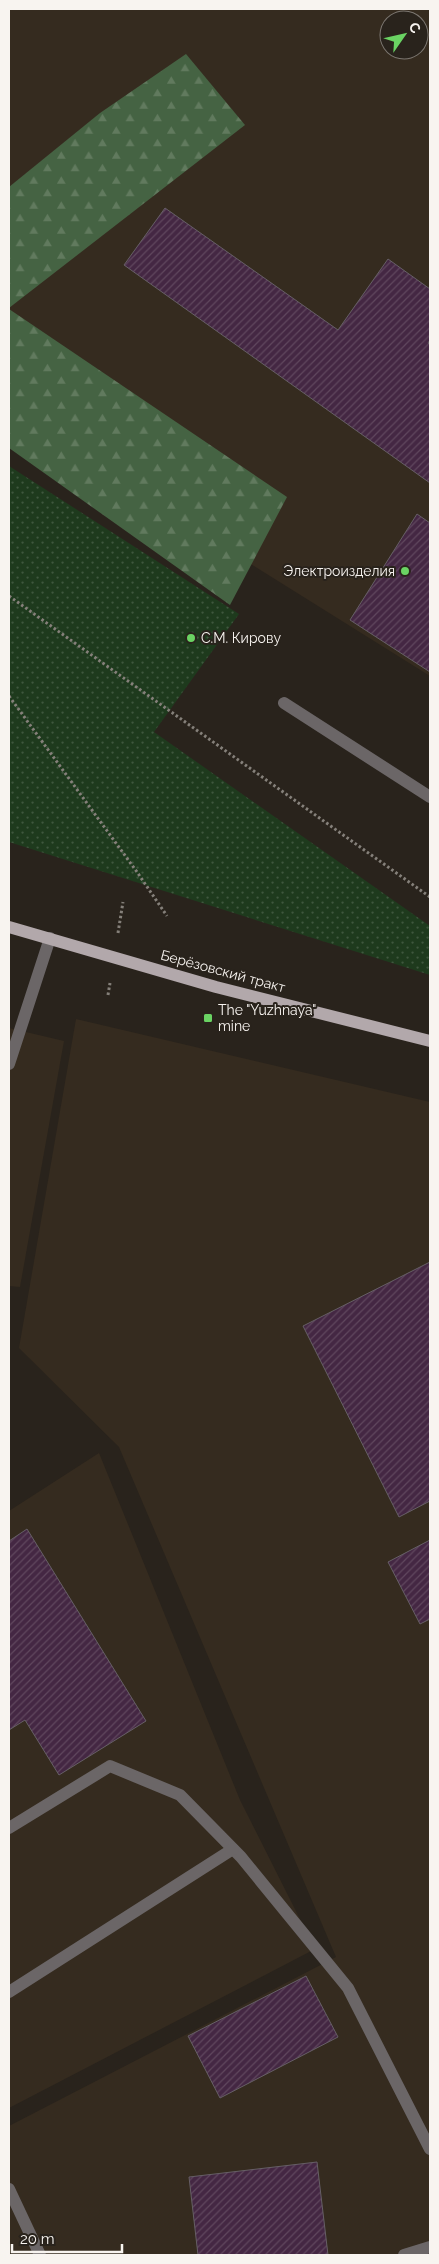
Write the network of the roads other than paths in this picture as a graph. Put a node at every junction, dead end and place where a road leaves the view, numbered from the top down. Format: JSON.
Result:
{"nodes":[{"id":1,"x":284,"y":703,"type":"dead end"},
{"id":2,"x":430,"y":797,"type":"edge"},
{"id":3,"x":9,"y":927,"type":"edge"},
{"id":4,"x":50,"y":938,"type":"junction"},
{"id":5,"x":430,"y":1041,"type":"edge"},
{"id":6,"x":9,"y":1064,"type":"edge"},
{"id":7,"x":9,"y":1828,"type":"edge"},
{"id":8,"x":233,"y":1849,"type":"junction"},
{"id":9,"x":9,"y":1992,"type":"edge"},
{"id":10,"x":430,"y":2149,"type":"edge"},
{"id":11,"x":9,"y":2188,"type":"edge"},
{"id":12,"x":430,"y":2247,"type":"edge"},
{"id":13,"x":40,"y":2255,"type":"edge"},
{"id":14,"x":404,"y":2255,"type":"edge"}],
"edges":[{"from":1,"to":2,"type":"lane"},
{"from":3,"to":4,"type":"main road","name":"Берёзовский тракт"},
{"from":4,"to":5,"type":"main road","name":"Берёзовский тракт"},
{"from":4,"to":6,"type":"lane"},
{"from":7,"to":8,"type":"lane"},
{"from":8,"to":9,"type":"lane"},
{"from":8,"to":10,"type":"lane"},
{"from":11,"to":13,"type":"lane"},
{"from":12,"to":14,"type":"lane"}]}
